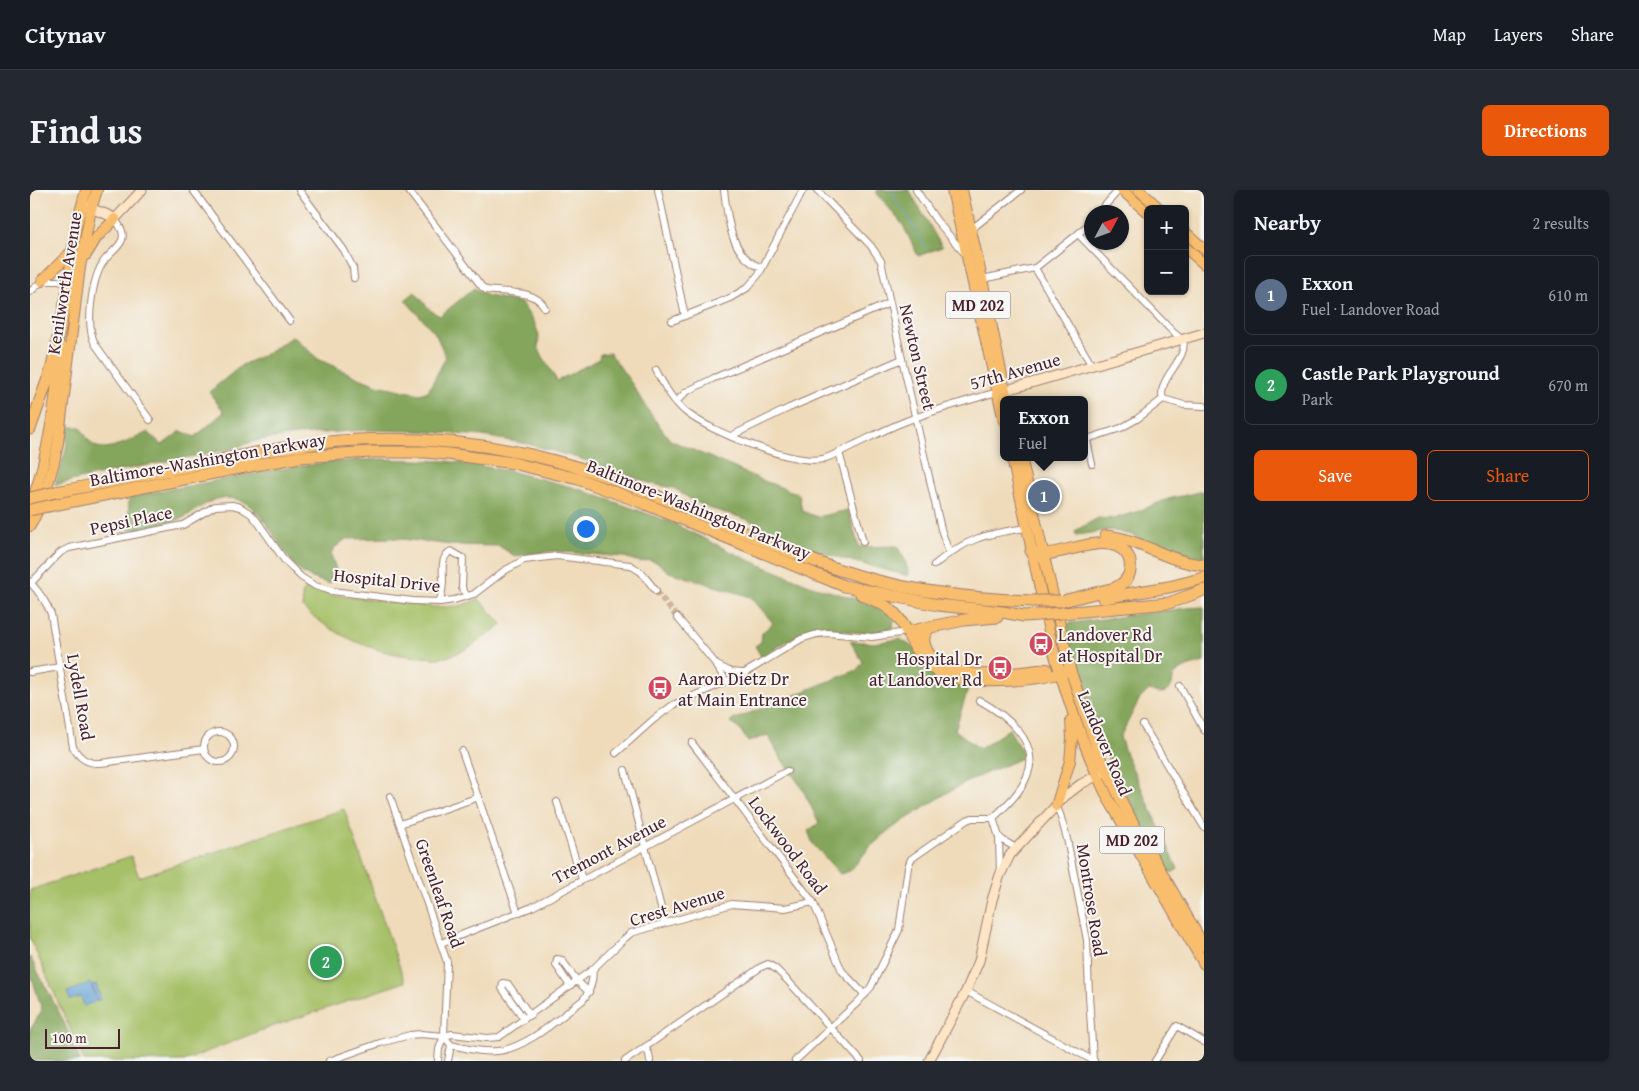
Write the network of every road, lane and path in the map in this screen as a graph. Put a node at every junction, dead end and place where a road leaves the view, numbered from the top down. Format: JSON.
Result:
{"nodes":[{"id":1,"x":86,"y":190,"type":"edge"},
{"id":2,"x":97,"y":190,"type":"edge"},
{"id":3,"x":142,"y":190,"type":"edge"},
{"id":4,"x":193,"y":190,"type":"edge"},
{"id":5,"x":299,"y":190,"type":"edge"},
{"id":6,"x":408,"y":190,"type":"edge"},
{"id":7,"x":658,"y":190,"type":"edge"},
{"id":8,"x":724,"y":190,"type":"edge"},
{"id":9,"x":803,"y":190,"type":"edge"},
{"id":10,"x":817,"y":190,"type":"edge"},
{"id":11,"x":916,"y":190,"type":"edge"},
{"id":12,"x":952,"y":190,"type":"edge"},
{"id":13,"x":962,"y":190,"type":"edge"},
{"id":14,"x":1021,"y":190,"type":"edge"},
{"id":15,"x":1120,"y":190,"type":"edge"},
{"id":16,"x":1139,"y":190,"type":"edge"},
{"id":17,"x":83,"y":202,"type":"junction"},
{"id":18,"x":1106,"y":205,"type":"edge"},
{"id":19,"x":1156,"y":205,"type":"edge"},
{"id":20,"x":92,"y":209,"type":"junction"},
{"id":21,"x":1144,"y":210,"type":"edge"},
{"id":22,"x":115,"y":219,"type":"junction"},
{"id":23,"x":1084,"y":228,"type":"edge"},
{"id":24,"x":966,"y":233,"type":"junction"},
{"id":25,"x":1078,"y":234,"type":"junction"},
{"id":26,"x":1189,"y":235,"type":"edge"},
{"id":27,"x":1204,"y":248,"type":"edge"},
{"id":28,"x":1188,"y":250,"type":"edge"},
{"id":29,"x":72,"y":251,"type":"junction"},
{"id":30,"x":966,"y":255,"type":"junction"},
{"id":31,"x":1204,"y":264,"type":"edge"},
{"id":32,"x":80,"y":267,"type":"junction"},
{"id":33,"x":762,"y":268,"type":"junction"},
{"id":34,"x":1035,"y":268,"type":"junction"},
{"id":35,"x":354,"y":278,"type":"dead end"},
{"id":36,"x":982,"y":279,"type":"junction"},
{"id":37,"x":42,"y":281,"type":"junction"},
{"id":38,"x":72,"y":285,"type":"junction"},
{"id":39,"x":30,"y":292,"type":"edge"},
{"id":40,"x":66,"y":299,"type":"junction"},
{"id":41,"x":890,"y":303,"type":"junction"},
{"id":42,"x":545,"y":308,"type":"dead end"},
{"id":43,"x":685,"y":316,"type":"junction"},
{"id":44,"x":290,"y":321,"type":"dead end"},
{"id":45,"x":672,"y":321,"type":"dead end"},
{"id":46,"x":1204,"y":333,"type":"edge"},
{"id":47,"x":1183,"y":340,"type":"junction"},
{"id":48,"x":902,"y":359,"type":"junction"},
{"id":49,"x":1092,"y":366,"type":"junction"},
{"id":50,"x":656,"y":370,"type":"dead end"},
{"id":51,"x":1003,"y":394,"type":"edge"},
{"id":52,"x":1163,"y":399,"type":"junction"},
{"id":53,"x":676,"y":402,"type":"junction"},
{"id":54,"x":1204,"y":406,"type":"edge"},
{"id":55,"x":916,"y":417,"type":"junction"},
{"id":56,"x":150,"y":420,"type":"dead end"},
{"id":57,"x":30,"y":429,"type":"edge"},
{"id":58,"x":731,"y":436,"type":"junction"},
{"id":59,"x":1088,"y":439,"type":"edge"},
{"id":60,"x":1088,"y":450,"type":"edge"},
{"id":61,"x":840,"y":452,"type":"junction"},
{"id":62,"x":1013,"y":461,"type":"edge"},
{"id":63,"x":1022,"y":461,"type":"edge"},
{"id":64,"x":1092,"y":464,"type":"dead end"},
{"id":65,"x":30,"y":498,"type":"edge"},
{"id":66,"x":30,"y":509,"type":"edge"},
{"id":67,"x":246,"y":510,"type":"joint"},
{"id":68,"x":30,"y":526,"type":"edge"},
{"id":69,"x":1026,"y":528,"type":"junction"},
{"id":70,"x":863,"y":542,"type":"dead end"},
{"id":71,"x":1039,"y":551,"type":"junction"},
{"id":72,"x":949,"y":553,"type":"junction"},
{"id":73,"x":934,"y":565,"type":"dead end"},
{"id":74,"x":1204,"y":565,"type":"edge"},
{"id":75,"x":1204,"y":578,"type":"edge"},
{"id":76,"x":30,"y":582,"type":"edge"},
{"id":77,"x":844,"y":586,"type":"junction"},
{"id":78,"x":1204,"y":590,"type":"edge"},
{"id":79,"x":656,"y":591,"type":"tunnel mouth"},
{"id":80,"x":467,"y":596,"type":"junction"},
{"id":81,"x":1204,"y":597,"type":"edge"},
{"id":82,"x":1063,"y":600,"type":"junction"},
{"id":83,"x":440,"y":602,"type":"junction"},
{"id":84,"x":1169,"y":603,"type":"junction"},
{"id":85,"x":1024,"y":616,"type":"junction"},
{"id":86,"x":677,"y":617,"type":"tunnel mouth"},
{"id":87,"x":930,"y":627,"type":"junction"},
{"id":88,"x":907,"y":632,"type":"junction"},
{"id":89,"x":1052,"y":645,"type":"junction"},
{"id":90,"x":928,"y":653,"type":"junction"},
{"id":91,"x":715,"y":663,"type":"junction"},
{"id":92,"x":60,"y":667,"type":"junction"},
{"id":93,"x":1070,"y":669,"type":"junction"},
{"id":94,"x":1037,"y":670,"type":"junction"},
{"id":95,"x":1059,"y":671,"type":"junction"},
{"id":96,"x":30,"y":672,"type":"edge"},
{"id":97,"x":744,"y":673,"type":"junction"},
{"id":98,"x":726,"y":681,"type":"junction"},
{"id":99,"x":1180,"y":686,"type":"dead end"},
{"id":100,"x":979,"y":700,"type":"dead end"},
{"id":101,"x":1071,"y":711,"type":"junction"},
{"id":102,"x":1144,"y":726,"type":"dead end"},
{"id":103,"x":1204,"y":730,"type":"edge"},
{"id":104,"x":692,"y":743,"type":"dead end"},
{"id":105,"x":204,"y":749,"type":"junction"},
{"id":106,"x":462,"y":751,"type":"dead end"},
{"id":107,"x":616,"y":753,"type":"dead end"},
{"id":108,"x":625,"y":770,"type":"dead end"},
{"id":109,"x":787,"y":771,"type":"dead end"},
{"id":110,"x":1101,"y":773,"type":"junction"},
{"id":111,"x":390,"y":796,"type":"dead end"},
{"id":112,"x":478,"y":797,"type":"junction"},
{"id":113,"x":735,"y":799,"type":"junction"},
{"id":114,"x":556,"y":802,"type":"dead end"},
{"id":115,"x":1056,"y":806,"type":"junction"},
{"id":116,"x":993,"y":818,"type":"junction"},
{"id":117,"x":400,"y":824,"type":"junction"},
{"id":118,"x":1204,"y":827,"type":"edge"},
{"id":119,"x":999,"y":836,"type":"junction"},
{"id":120,"x":645,"y":847,"type":"junction"},
{"id":121,"x":1016,"y":848,"type":"junction"},
{"id":122,"x":1000,"y":875,"type":"junction"},
{"id":123,"x":582,"y":879,"type":"junction"},
{"id":124,"x":813,"y":902,"type":"junction"},
{"id":125,"x":518,"y":913,"type":"junction"},
{"id":126,"x":665,"y":923,"type":"junction"},
{"id":127,"x":441,"y":943,"type":"junction"},
{"id":128,"x":1204,"y":946,"type":"edge"},
{"id":129,"x":1204,"y":964,"type":"edge"},
{"id":130,"x":593,"y":969,"type":"junction"},
{"id":131,"x":577,"y":981,"type":"junction"},
{"id":132,"x":570,"y":986,"type":"junction"},
{"id":133,"x":966,"y":991,"type":"junction"},
{"id":134,"x":589,"y":992,"type":"junction"},
{"id":135,"x":865,"y":995,"type":"junction"},
{"id":136,"x":530,"y":1015,"type":"junction"},
{"id":137,"x":524,"y":1020,"type":"junction"},
{"id":138,"x":831,"y":1028,"type":"junction"},
{"id":139,"x":444,"y":1036,"type":"junction"},
{"id":140,"x":1204,"y":1042,"type":"edge"},
{"id":141,"x":451,"y":1045,"type":"junction"},
{"id":142,"x":645,"y":1047,"type":"junction"},
{"id":143,"x":329,"y":1061,"type":"edge"},
{"id":144,"x":438,"y":1061,"type":"edge"},
{"id":145,"x":448,"y":1061,"type":"edge"},
{"id":146,"x":625,"y":1061,"type":"edge"},
{"id":147,"x":650,"y":1061,"type":"edge"},
{"id":148,"x":795,"y":1061,"type":"edge"},
{"id":149,"x":861,"y":1061,"type":"edge"},
{"id":150,"x":929,"y":1061,"type":"edge"},
{"id":151,"x":1094,"y":1061,"type":"edge"},
{"id":152,"x":1155,"y":1061,"type":"edge"}],
"edges":[{"from":1,"to":17,"type":"main road","name":"Kenilworth Avenue"},
{"from":2,"to":20,"type":"main road","name":"Kenilworth Avenue"},
{"from":3,"to":22,"type":"street"},
{"from":4,"to":44,"type":"street"},
{"from":5,"to":35,"type":"street"},
{"from":6,"to":42,"type":"street"},
{"from":7,"to":43,"type":"street"},
{"from":8,"to":33,"type":"street"},
{"from":9,"to":33,"type":"street"},
{"from":10,"to":41,"type":"street","name":"Newton Street"},
{"from":11,"to":30,"type":"street"},
{"from":12,"to":24,"type":"main road","number":"MD 202"},
{"from":13,"to":24,"type":"main road","number":"MD 202"},
{"from":14,"to":24,"type":"street"},
{"from":15,"to":18,"type":"street"},
{"from":15,"to":21,"type":"main road"},
{"from":16,"to":19,"type":"main road"},
{"from":17,"to":20,"type":"street"},
{"from":17,"to":29,"type":"main road","name":"Kenilworth Avenue"},
{"from":20,"to":22,"type":"street"},
{"from":20,"to":32,"type":"main road","name":"Kenilworth Avenue"},
{"from":22,"to":32,"type":"main road"},
{"from":22,"to":56,"type":"street"},
{"from":23,"to":25,"type":"street"},
{"from":24,"to":30,"type":"main road","number":"MD 202"},
{"from":24,"to":36,"type":"main road","number":"MD 202"},
{"from":25,"to":34,"type":"street"},
{"from":25,"to":47,"type":"street"},
{"from":26,"to":27,"type":"main road"},
{"from":28,"to":31,"type":"main road"},
{"from":29,"to":37,"type":"main road"},
{"from":29,"to":38,"type":"main road","name":"Kenilworth Avenue"},
{"from":30,"to":51,"type":"main road","number":"MD 202"},
{"from":32,"to":38,"type":"main road","name":"Kenilworth Avenue"},
{"from":33,"to":43,"type":"street"},
{"from":34,"to":36,"type":"street"},
{"from":34,"to":49,"type":"street"},
{"from":36,"to":51,"type":"main road","number":"MD 202"},
{"from":37,"to":38,"type":"street"},
{"from":37,"to":39,"type":"street"},
{"from":38,"to":40,"type":"main road","name":"Kenilworth Avenue"},
{"from":38,"to":68,"type":"main road","name":"Kenilworth Avenue"},
{"from":40,"to":57,"type":"highway"},
{"from":40,"to":66,"type":"main road","name":"Kenilworth Avenue"},
{"from":41,"to":48,"type":"street","name":"Newton Street"},
{"from":41,"to":53,"type":"street"},
{"from":43,"to":45,"type":"street"},
{"from":46,"to":47,"type":"street","name":"57th Avenue"},
{"from":47,"to":49,"type":"street","name":"57th Avenue"},
{"from":47,"to":52,"type":"street"},
{"from":48,"to":55,"type":"street","name":"Newton Street"},
{"from":48,"to":58,"type":"street"},
{"from":49,"to":51,"type":"street","name":"57th Avenue"},
{"from":50,"to":53,"type":"street","name":"57th Avenue"},
{"from":51,"to":55,"type":"street","name":"57th Avenue"},
{"from":52,"to":54,"type":"street"},
{"from":52,"to":59,"type":"street"},
{"from":53,"to":58,"type":"street","name":"57th Avenue"},
{"from":55,"to":61,"type":"street","name":"57th Avenue"},
{"from":55,"to":72,"type":"street","name":"Newton Street"},
{"from":58,"to":61,"type":"street","name":"57th Avenue"},
{"from":60,"to":64,"type":"street"},
{"from":61,"to":70,"type":"street"},
{"from":62,"to":69,"type":"main road","name":"Landover Road","number":"MD 202"},
{"from":63,"to":71,"type":"main road","name":"Landover Road","number":"MD 202"},
{"from":65,"to":82,"type":"highway","name":"Baltimore-Washington Parkway","bridge":true},
{"from":66,"to":77,"type":"highway","name":"Baltimore-Washington Parkway","bridge":true},
{"from":67,"to":76,"type":"street","name":"Pepsi Place"},
{"from":67,"to":83,"type":"street","name":"Hospital Drive"},
{"from":69,"to":71,"type":"main road","name":"Landover Road","number":"MD 202"},
{"from":69,"to":72,"type":"street"},
{"from":71,"to":74,"type":"highway"},
{"from":71,"to":82,"type":"highway"},
{"from":71,"to":89,"type":"main road","name":"Landover Road","number":"MD 202"},
{"from":71,"to":93,"type":"main road","name":"Landover Road","number":"MD 202"},
{"from":72,"to":73,"type":"street"},
{"from":75,"to":82,"type":"highway","name":"Baltimore-Washington Parkway"},
{"from":76,"to":92,"type":"street","name":"Lydell Road"},
{"from":77,"to":85,"type":"highway","name":"Baltimore-Washington Parkway"},
{"from":77,"to":88,"type":"highway"},
{"from":78,"to":84,"type":"highway","name":"Baltimore-Washington Parkway"},
{"from":79,"to":80,"type":"street","name":"Hospital Drive"},
{"from":80,"to":83,"type":"street","name":"Hospital Drive"},
{"from":80,"to":83,"type":"street"},
{"from":81,"to":84,"type":"highway"},
{"from":84,"to":85,"type":"highway","name":"Baltimore-Washington Parkway","bridge":true},
{"from":85,"to":87,"type":"highway"},
{"from":86,"to":91,"type":"street"},
{"from":87,"to":88,"type":"highway"},
{"from":87,"to":90,"type":"highway"},
{"from":88,"to":90,"type":"main road"},
{"from":88,"to":95,"type":"main road"},
{"from":88,"to":97,"type":"street"},
{"from":89,"to":94,"type":"main road"},
{"from":89,"to":95,"type":"main road","name":"Landover Road","number":"MD 202"},
{"from":90,"to":94,"type":"main road"},
{"from":91,"to":97,"type":"street"},
{"from":91,"to":98,"type":"street"},
{"from":92,"to":96,"type":"street"},
{"from":92,"to":105,"type":"street","name":"Lydell Road"},
{"from":93,"to":95,"type":"main road"},
{"from":93,"to":110,"type":"main road","name":"Landover Road","number":"MD 202"},
{"from":94,"to":95,"type":"main road"},
{"from":95,"to":101,"type":"main road","name":"Landover Road","number":"MD 202"},
{"from":97,"to":98,"type":"street"},
{"from":98,"to":107,"type":"street"},
{"from":99,"to":103,"type":"street"},
{"from":100,"to":116,"type":"street"},
{"from":101,"to":110,"type":"main road","name":"Landover Road","number":"MD 202"},
{"from":101,"to":115,"type":"main road"},
{"from":102,"to":118,"type":"street"},
{"from":104,"to":113,"type":"street","name":"Lockwood Road"},
{"from":105,"to":105,"type":"street"},
{"from":106,"to":112,"type":"street"},
{"from":108,"to":120,"type":"street"},
{"from":109,"to":113,"type":"street","name":"Tremont Avenue"},
{"from":110,"to":115,"type":"street"},
{"from":110,"to":128,"type":"main road","name":"Landover Road","number":"MD 202"},
{"from":110,"to":129,"type":"main road","name":"Landover Road","number":"MD 202"},
{"from":111,"to":117,"type":"street","name":"Greenleaf Road"},
{"from":112,"to":117,"type":"street"},
{"from":112,"to":125,"type":"street"},
{"from":113,"to":120,"type":"street","name":"Tremont Avenue"},
{"from":113,"to":124,"type":"street","name":"Lockwood Road"},
{"from":114,"to":123,"type":"street"},
{"from":115,"to":121,"type":"street"},
{"from":115,"to":151,"type":"street","name":"Montrose Road"},
{"from":116,"to":119,"type":"street"},
{"from":116,"to":135,"type":"street"},
{"from":117,"to":127,"type":"street","name":"Greenleaf Road"},
{"from":119,"to":121,"type":"street"},
{"from":119,"to":122,"type":"street"},
{"from":120,"to":123,"type":"street","name":"Tremont Avenue"},
{"from":120,"to":126,"type":"street"},
{"from":121,"to":122,"type":"street"},
{"from":122,"to":133,"type":"street"},
{"from":123,"to":125,"type":"street","name":"Tremont Avenue"},
{"from":124,"to":126,"type":"street","name":"Crest Avenue"},
{"from":124,"to":135,"type":"street","name":"Lockwood Road"},
{"from":125,"to":127,"type":"street","name":"Tremont Avenue"},
{"from":126,"to":130,"type":"street","name":"Crest Avenue"},
{"from":127,"to":139,"type":"street","name":"Greenleaf Road"},
{"from":130,"to":131,"type":"street","name":"Crest Avenue"},
{"from":130,"to":134,"type":"street"},
{"from":131,"to":132,"type":"street","name":"Crest Avenue"},
{"from":131,"to":132,"type":"street"},
{"from":131,"to":134,"type":"street"},
{"from":132,"to":136,"type":"street","name":"Crest Avenue"},
{"from":133,"to":150,"type":"street"},
{"from":133,"to":151,"type":"street"},
{"from":134,"to":141,"type":"street"},
{"from":135,"to":138,"type":"street"},
{"from":136,"to":137,"type":"street","name":"Crest Avenue"},
{"from":136,"to":137,"type":"street"},
{"from":137,"to":139,"type":"street","name":"Crest Avenue"},
{"from":138,"to":142,"type":"street"},
{"from":138,"to":148,"type":"street"},
{"from":138,"to":149,"type":"street"},
{"from":139,"to":141,"type":"street"},
{"from":139,"to":143,"type":"street","name":"Crest Avenue"},
{"from":139,"to":144,"type":"street","name":"Greenleaf Road"},
{"from":140,"to":152,"type":"street"},
{"from":141,"to":145,"type":"street"},
{"from":142,"to":146,"type":"street"},
{"from":142,"to":147,"type":"street"}]}
